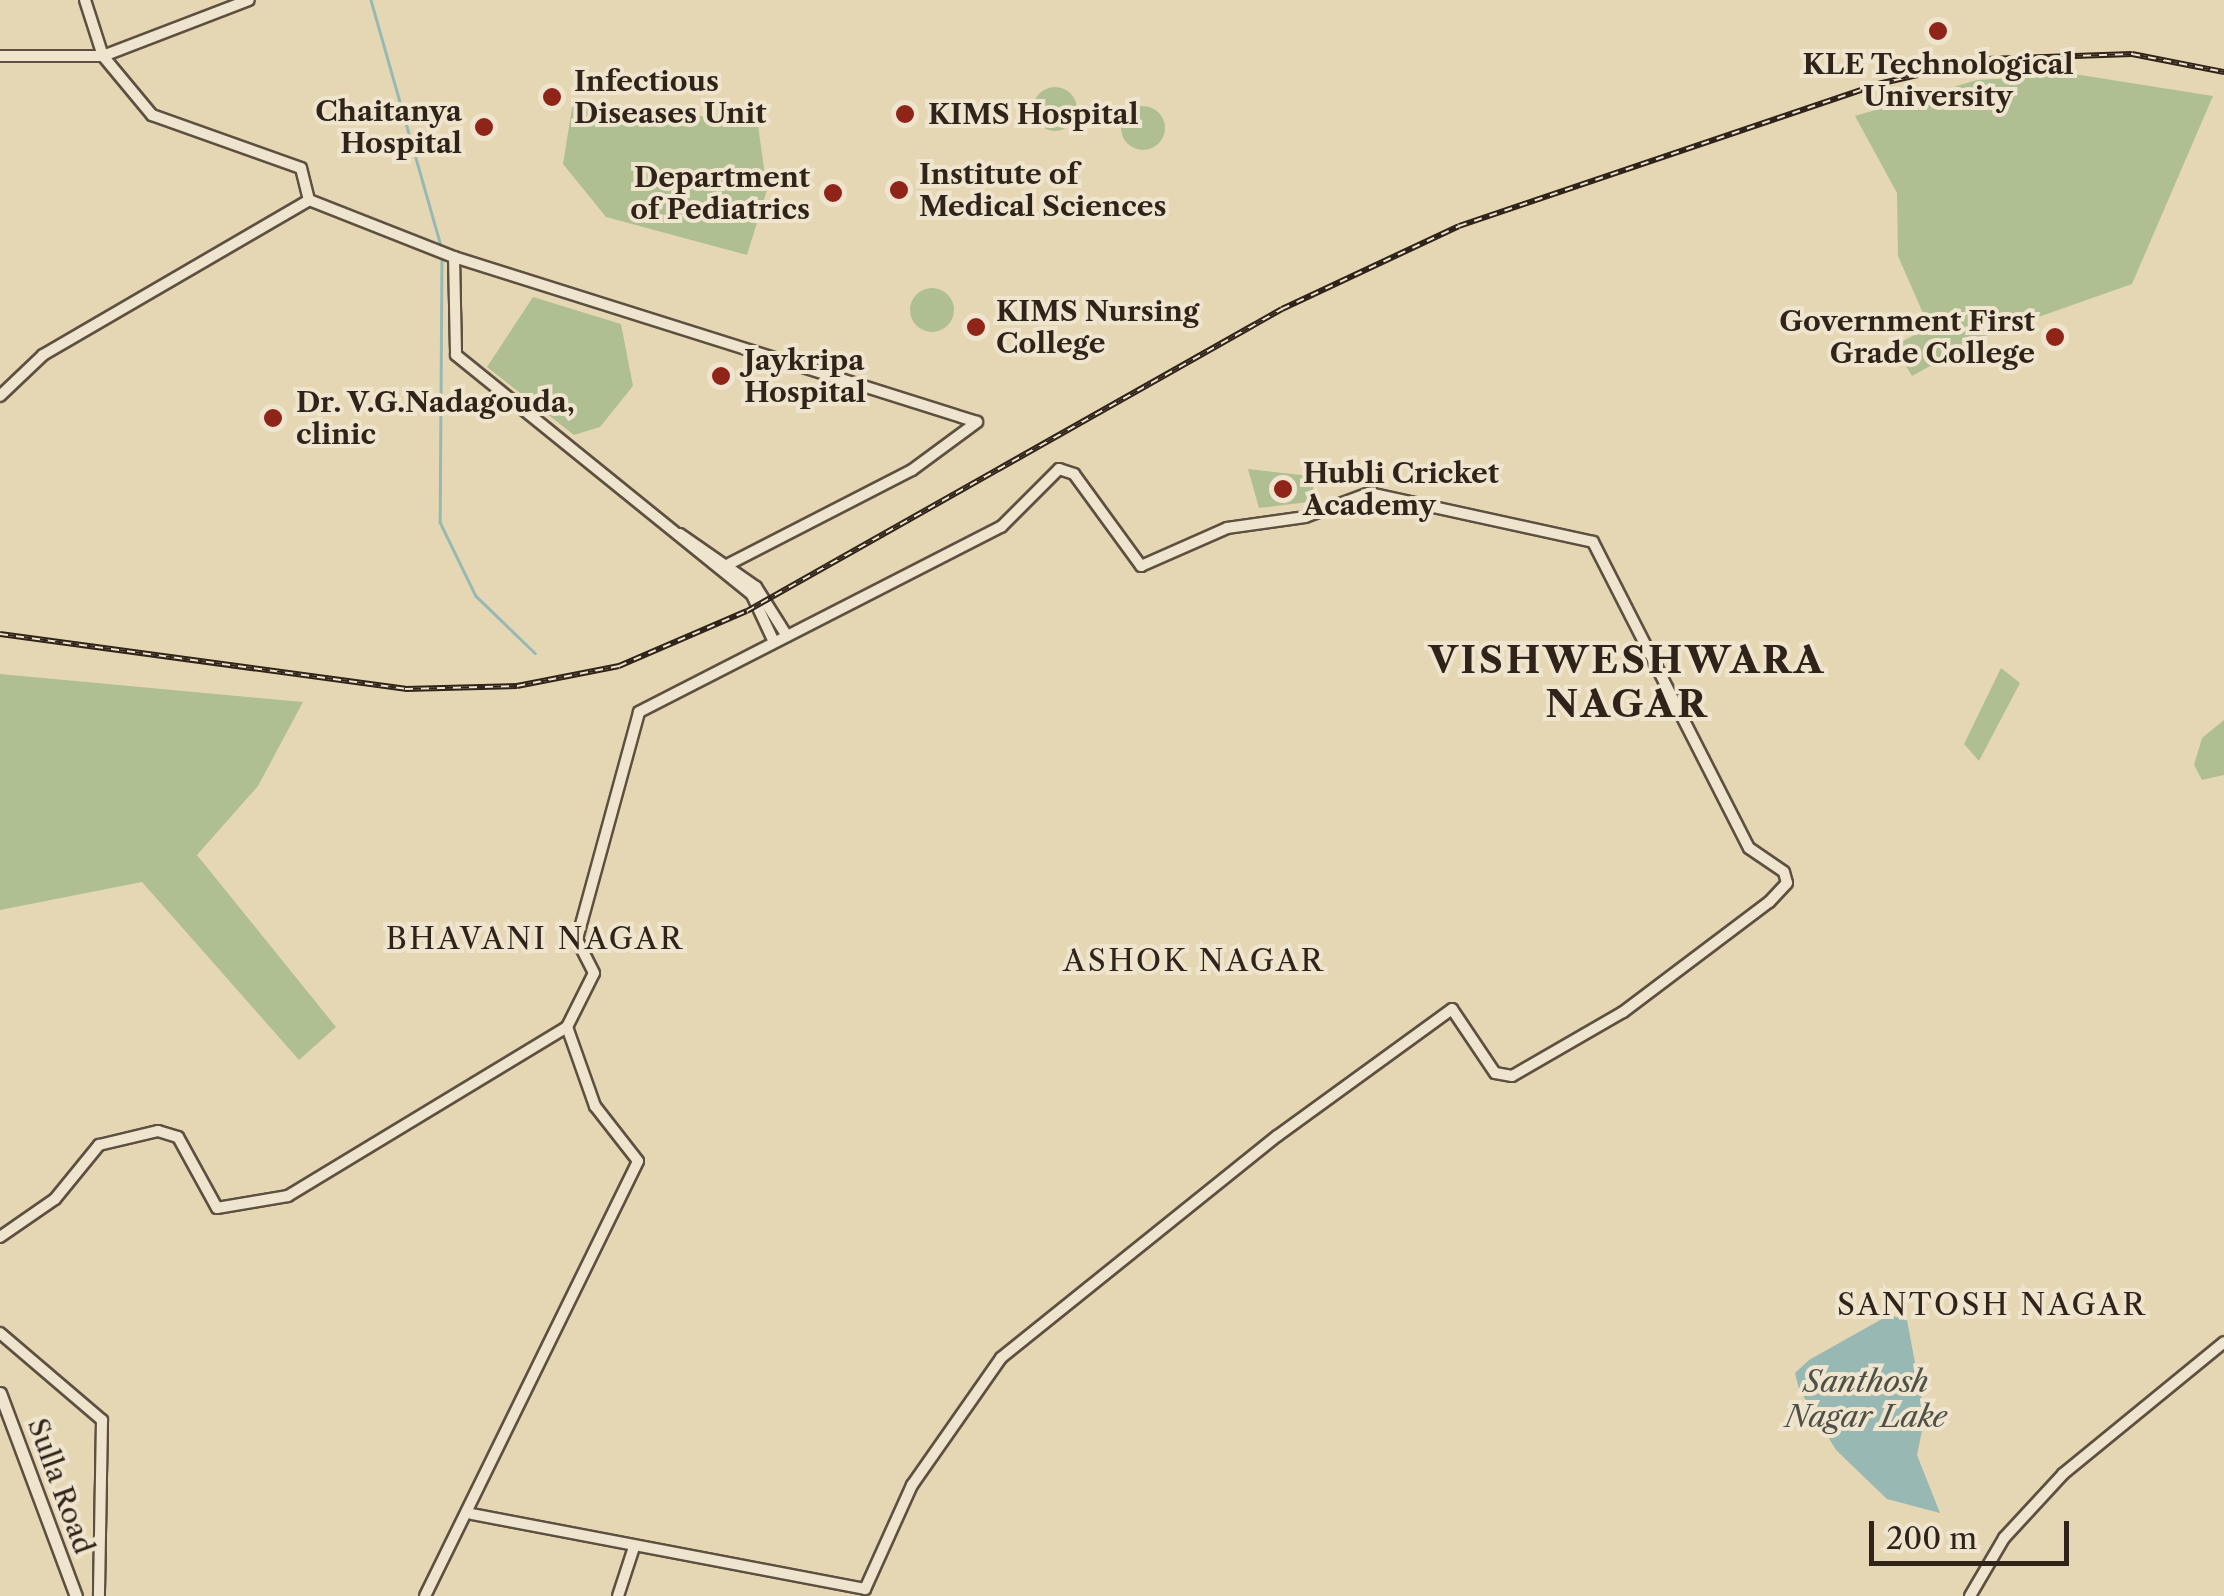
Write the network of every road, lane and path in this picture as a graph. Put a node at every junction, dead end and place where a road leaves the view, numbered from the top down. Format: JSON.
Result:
{"nodes":[{"id":1,"x":85,"y":0,"type":"edge"},
{"id":2,"x":245,"y":1,"type":"edge"},
{"id":3,"x":0,"y":56,"type":"edge"},
{"id":4,"x":103,"y":56,"type":"junction"},
{"id":5,"x":308,"y":200,"type":"junction"},
{"id":6,"x":452,"y":256,"type":"junction"},
{"id":7,"x":0,"y":396,"type":"edge"},
{"id":8,"x":680,"y":533,"type":"junction"},
{"id":9,"x":729,"y":564,"type":"junction"},
{"id":10,"x":787,"y":636,"type":"junction"},
{"id":11,"x":774,"y":642,"type":"junction"},
{"id":12,"x":567,"y":1027,"type":"junction"},
{"id":13,"x":0,"y":1237,"type":"edge"},
{"id":14,"x":0,"y":1333,"type":"edge"},
{"id":15,"x":2224,"y":1342,"type":"edge"},
{"id":16,"x":0,"y":1393,"type":"edge"},
{"id":17,"x":472,"y":1514,"type":"junction"},
{"id":18,"x":634,"y":1548,"type":"junction"},
{"id":19,"x":76,"y":1596,"type":"edge"},
{"id":20,"x":99,"y":1596,"type":"edge"},
{"id":21,"x":426,"y":1596,"type":"edge"},
{"id":22,"x":618,"y":1596,"type":"edge"},
{"id":23,"x":1970,"y":1596,"type":"edge"}],
"edges":[{"from":1,"to":4,"type":"street"},
{"from":2,"to":4,"type":"street"},
{"from":3,"to":4,"type":"street"},
{"from":4,"to":5,"type":"street"},
{"from":5,"to":6,"type":"street"},
{"from":5,"to":7,"type":"street"},
{"from":6,"to":8,"type":"street"},
{"from":6,"to":9,"type":"street"},
{"from":8,"to":9,"type":"street"},
{"from":8,"to":11,"type":"street"},
{"from":9,"to":10,"type":"street"},
{"from":10,"to":11,"type":"street"},
{"from":10,"to":18,"type":"street"},
{"from":11,"to":12,"type":"street"},
{"from":12,"to":13,"type":"street"},
{"from":12,"to":17,"type":"street"},
{"from":14,"to":20,"type":"street"},
{"from":15,"to":23,"type":"street"},
{"from":16,"to":19,"type":"main road","name":"Sulla Road"},
{"from":17,"to":18,"type":"street"},
{"from":17,"to":21,"type":"street"},
{"from":18,"to":22,"type":"street"}]}
